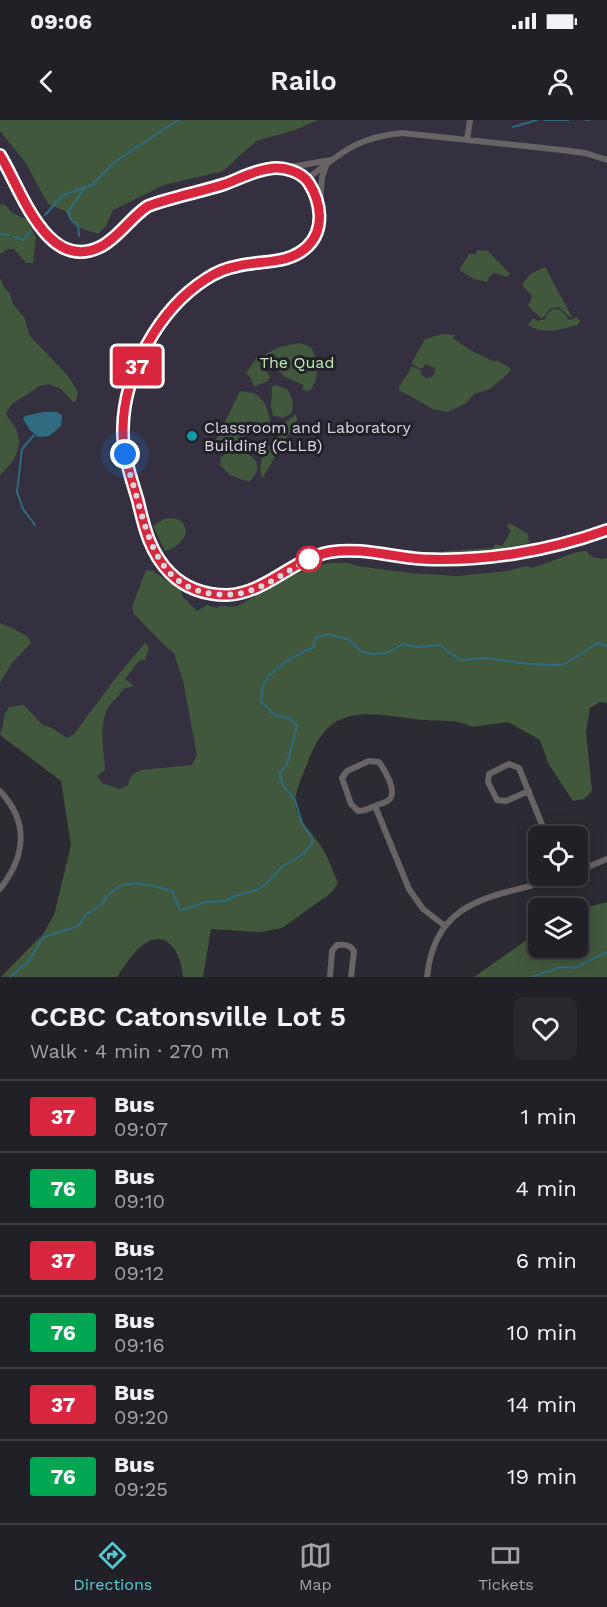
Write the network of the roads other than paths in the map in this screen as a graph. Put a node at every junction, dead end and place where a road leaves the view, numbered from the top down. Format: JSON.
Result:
{"nodes":[{"id":1,"x":470,"y":120,"type":"edge"},
{"id":2,"x":467,"y":140,"type":"junction"},
{"id":3,"x":0,"y":154,"type":"edge"},
{"id":4,"x":607,"y":160,"type":"edge"},
{"id":5,"x":330,"y":161,"type":"junction"},
{"id":6,"x":280,"y":168,"type":"junction"},
{"id":7,"x":307,"y":179,"type":"junction"},
{"id":8,"x":319,"y":209,"type":"junction"},
{"id":9,"x":607,"y":530,"type":"edge"},
{"id":10,"x":0,"y":791,"type":"edge"},
{"id":11,"x":529,"y":791,"type":"junction"},
{"id":12,"x":375,"y":806,"type":"junction"},
{"id":13,"x":543,"y":826,"type":"edge"},
{"id":14,"x":607,"y":859,"type":"edge"},
{"id":15,"x":588,"y":867,"type":"edge"},
{"id":16,"x":528,"y":886,"type":"edge"},
{"id":17,"x":0,"y":889,"type":"edge"},
{"id":18,"x":445,"y":926,"type":"junction"},
{"id":19,"x":330,"y":977,"type":"edge"},
{"id":20,"x":351,"y":977,"type":"edge"},
{"id":21,"x":427,"y":977,"type":"edge"}],
"edges":[{"from":1,"to":2,"type":"street"},
{"from":2,"to":4,"type":"street"},
{"from":2,"to":5,"type":"street"},
{"from":3,"to":6,"type":"street"},
{"from":5,"to":6,"type":"street"},
{"from":5,"to":7,"type":"street"},
{"from":5,"to":8,"type":"street"},
{"from":6,"to":7,"type":"street"},
{"from":7,"to":8,"type":"street"},
{"from":8,"to":9,"type":"street"},
{"from":10,"to":17,"type":"street"},
{"from":11,"to":11,"type":"street"},
{"from":11,"to":13,"type":"street"},
{"from":12,"to":12,"type":"street"},
{"from":12,"to":18,"type":"street"},
{"from":14,"to":15,"type":"street"},
{"from":16,"to":18,"type":"street"},
{"from":18,"to":21,"type":"street"},
{"from":19,"to":20,"type":"street"}]}
